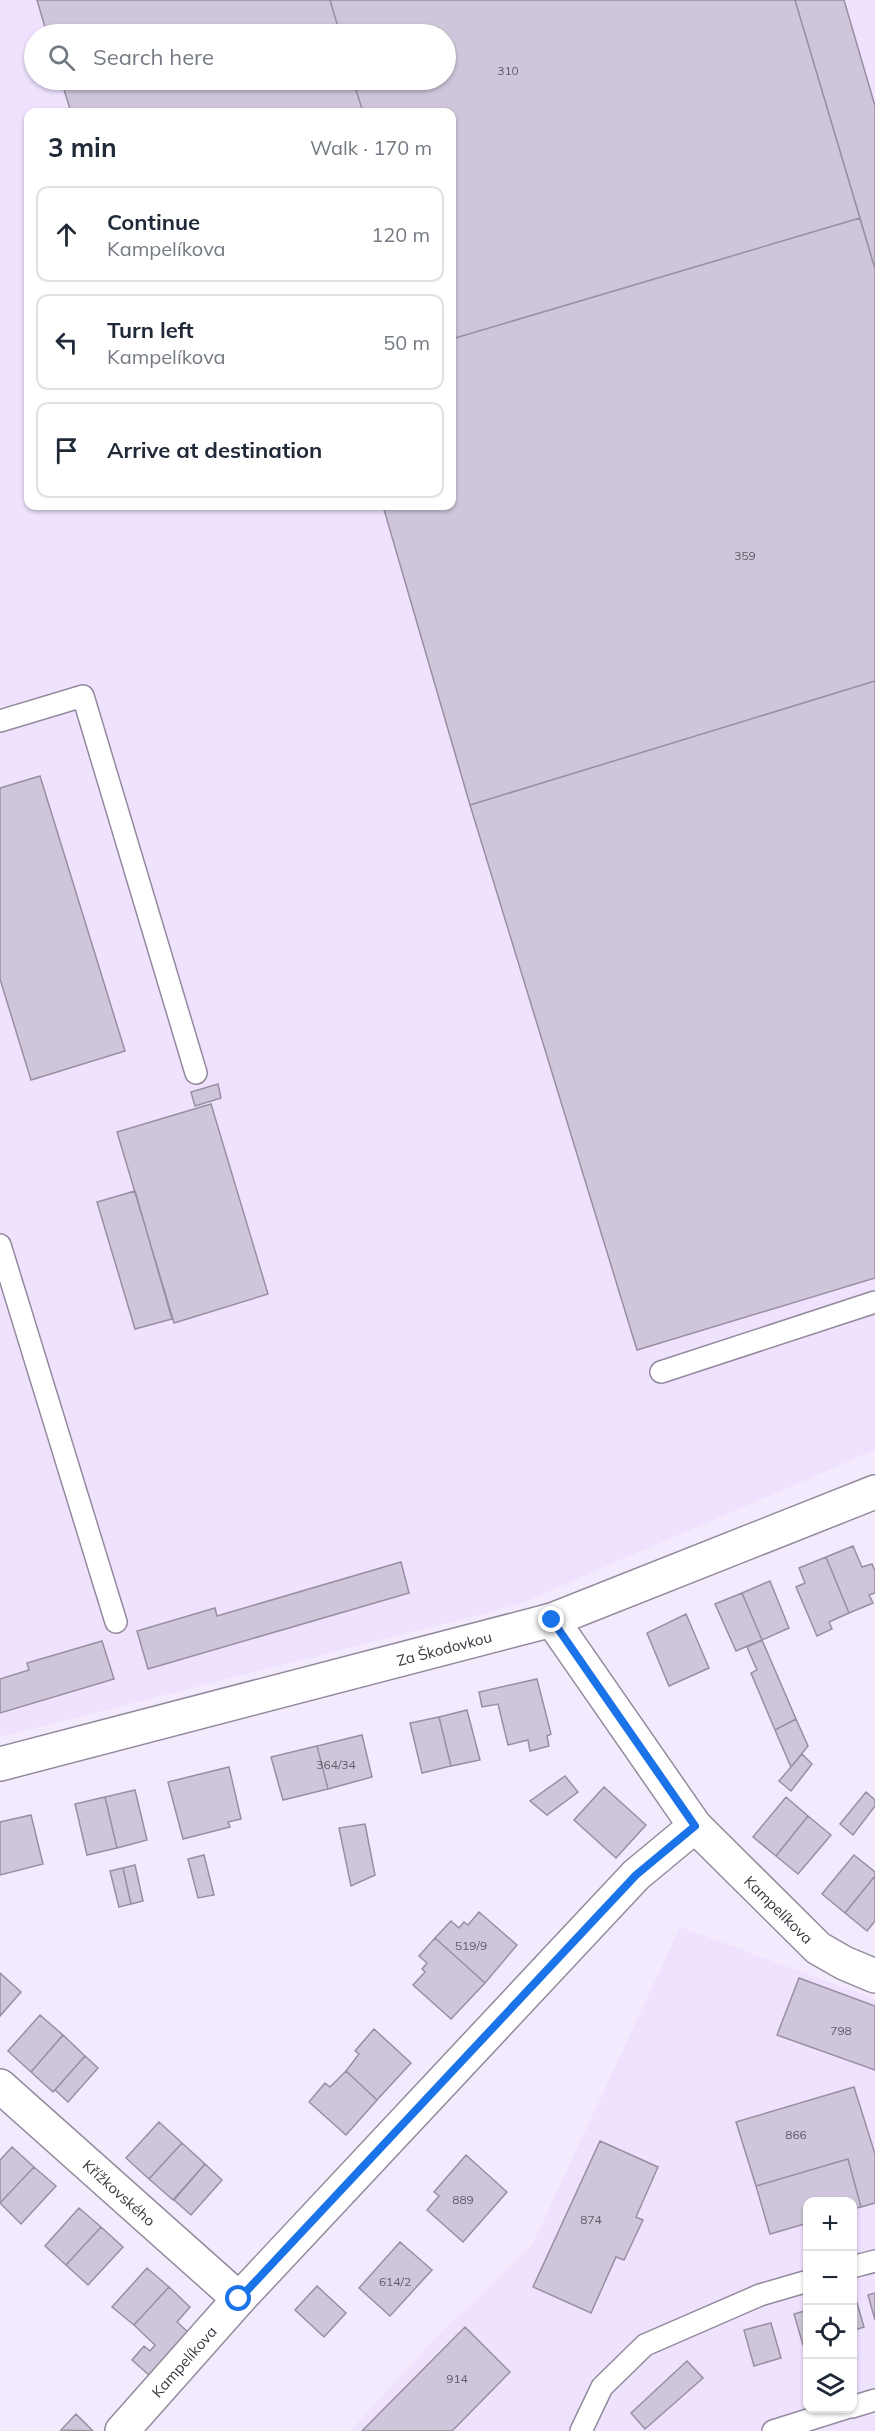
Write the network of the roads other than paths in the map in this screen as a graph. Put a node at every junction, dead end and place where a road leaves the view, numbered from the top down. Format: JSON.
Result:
{"nodes":[{"id":1,"x":0,"y":721,"type":"edge"},
{"id":2,"x":196,"y":1073,"type":"dead end"},
{"id":3,"x":0,"y":1245,"type":"edge"},
{"id":4,"x":875,"y":1302,"type":"edge"},
{"id":5,"x":661,"y":1372,"type":"dead end"},
{"id":6,"x":875,"y":1492,"type":"edge"},
{"id":7,"x":552,"y":1620,"type":"junction"},
{"id":8,"x":116,"y":1622,"type":"dead end"},
{"id":9,"x":0,"y":1764,"type":"edge"},
{"id":10,"x":695,"y":1826,"type":"junction"},
{"id":11,"x":875,"y":1976,"type":"edge"},
{"id":12,"x":0,"y":2086,"type":"edge"},
{"id":13,"x":875,"y":2261,"type":"edge"},
{"id":14,"x":857,"y":2266,"type":"edge"},
{"id":15,"x":803,"y":2282,"type":"edge"},
{"id":16,"x":239,"y":2299,"type":"junction"},
{"id":17,"x":875,"y":2400,"type":"edge"},
{"id":18,"x":857,"y":2405,"type":"edge"},
{"id":19,"x":833,"y":2413,"type":"edge"},
{"id":20,"x":122,"y":2431,"type":"edge"},
{"id":21,"x":581,"y":2431,"type":"edge"},
{"id":22,"x":773,"y":2431,"type":"edge"}],
"edges":[{"from":1,"to":2,"type":"lane"},
{"from":3,"to":8,"type":"lane"},
{"from":4,"to":5,"type":"lane"},
{"from":6,"to":7,"type":"street","name":"Za Škodovkou"},
{"from":7,"to":9,"type":"street","name":"Za Škodovkou"},
{"from":7,"to":10,"type":"street","name":"Kampelíkova"},
{"from":10,"to":11,"type":"street","name":"Kampelíkova"},
{"from":10,"to":16,"type":"street","name":"Kampelíkova"},
{"from":12,"to":16,"type":"street","name":"Křížkovského"},
{"from":13,"to":14,"type":"lane"},
{"from":15,"to":21,"type":"lane"},
{"from":16,"to":20,"type":"street","name":"Kampelíkova"},
{"from":17,"to":18,"type":"lane"},
{"from":19,"to":22,"type":"lane"}]}
